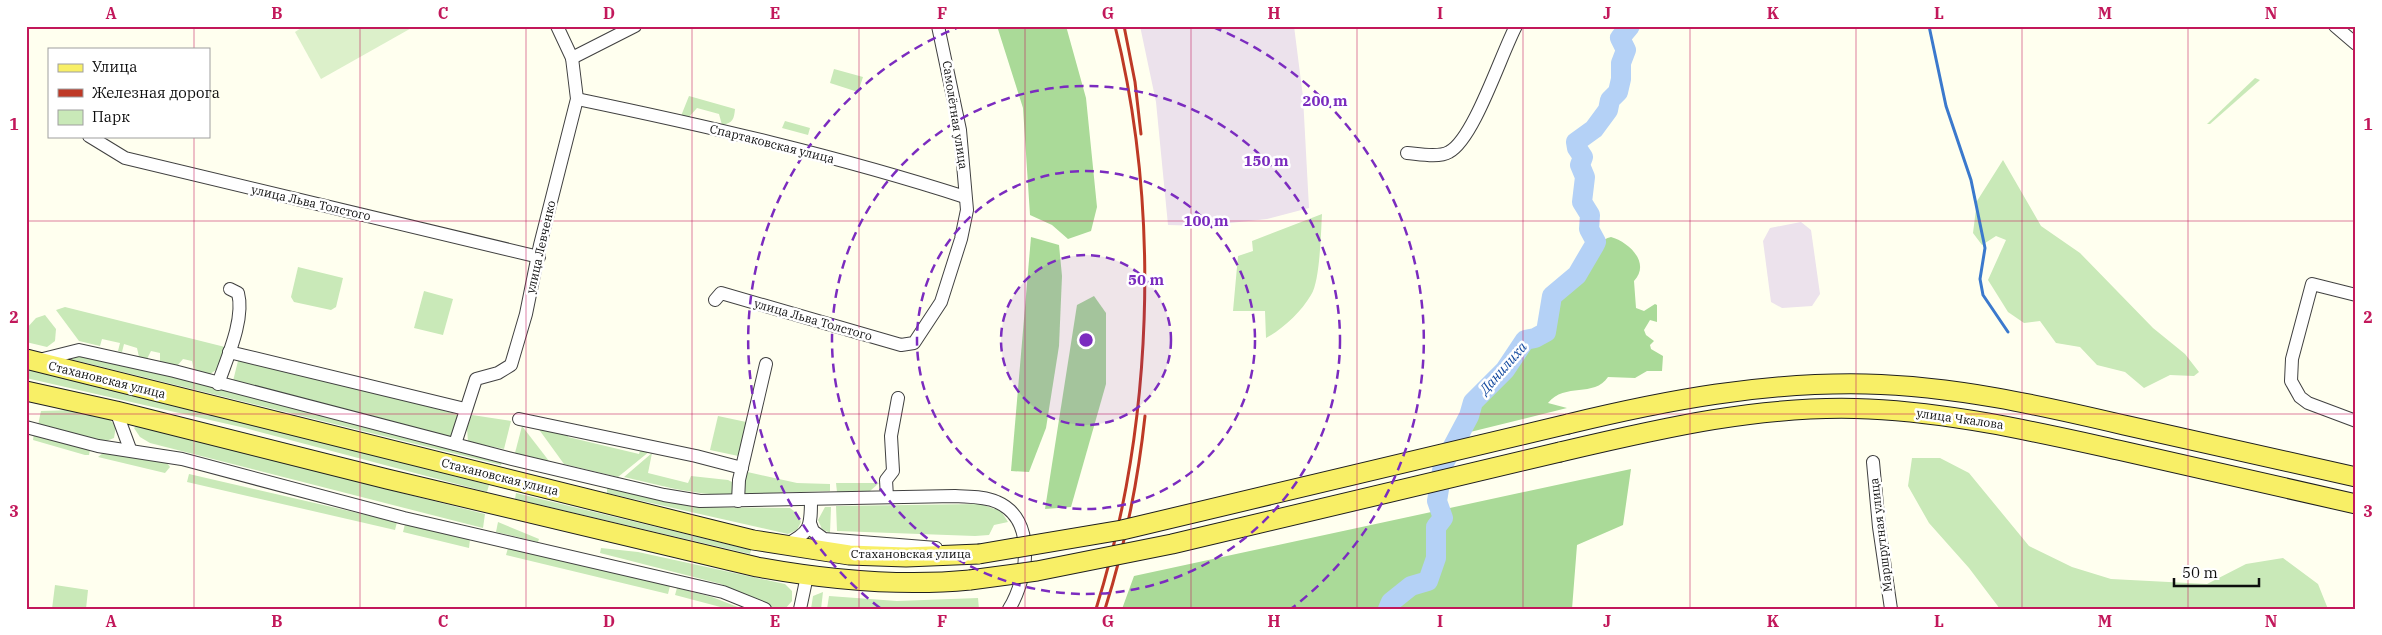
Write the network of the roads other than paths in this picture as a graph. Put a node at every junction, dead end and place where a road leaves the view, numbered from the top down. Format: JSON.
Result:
{"nodes":[{"id":1,"x":557,"y":26,"type":"edge"},
{"id":2,"x":635,"y":26,"type":"edge"},
{"id":3,"x":938,"y":26,"type":"edge"},
{"id":4,"x":1516,"y":26,"type":"edge"},
{"id":5,"x":2335,"y":26,"type":"edge"},
{"id":6,"x":2356,"y":44,"type":"edge"},
{"id":7,"x":572,"y":58,"type":"junction"},
{"id":8,"x":577,"y":99,"type":"junction"},
{"id":9,"x":92,"y":138,"type":"edge"},
{"id":10,"x":1407,"y":153,"type":"dead end"},
{"id":11,"x":965,"y":197,"type":"junction"},
{"id":12,"x":539,"y":257,"type":"junction"},
{"id":13,"x":230,"y":289,"type":"dead end"},
{"id":14,"x":2356,"y":295,"type":"edge"},
{"id":15,"x":714,"y":300,"type":"dead end"},
{"id":16,"x":914,"y":343,"type":"joint"},
{"id":17,"x":229,"y":352,"type":"junction"},
{"id":18,"x":30,"y":361,"type":"edge"},
{"id":19,"x":766,"y":364,"type":"dead end"},
{"id":20,"x":218,"y":384,"type":"junction"},
{"id":21,"x":26,"y":391,"type":"edge"},
{"id":22,"x":898,"y":398,"type":"dead end"},
{"id":23,"x":465,"y":409,"type":"junction"},
{"id":24,"x":116,"y":411,"type":"junction"},
{"id":25,"x":519,"y":420,"type":"dead end"},
{"id":26,"x":2356,"y":421,"type":"edge"},
{"id":27,"x":26,"y":427,"type":"edge"},
{"id":28,"x":455,"y":444,"type":"junction"},
{"id":29,"x":130,"y":449,"type":"junction"},
{"id":30,"x":1873,"y":462,"type":"dead end"},
{"id":31,"x":742,"y":468,"type":"junction"},
{"id":32,"x":2356,"y":477,"type":"edge"},
{"id":33,"x":887,"y":497,"type":"junction"},
{"id":34,"x":811,"y":499,"type":"junction"},
{"id":35,"x":738,"y":501,"type":"junction"},
{"id":36,"x":2356,"y":504,"type":"edge"},
{"id":37,"x":810,"y":523,"type":"junction"},
{"id":38,"x":785,"y":545,"type":"junction"},
{"id":39,"x":979,"y":554,"type":"junction"},
{"id":40,"x":807,"y":576,"type":"junction"},
{"id":41,"x":970,"y":580,"type":"joint"},
{"id":42,"x":765,"y":609,"type":"edge"},
{"id":43,"x":800,"y":609,"type":"edge"},
{"id":44,"x":1009,"y":609,"type":"edge"},
{"id":45,"x":1891,"y":609,"type":"edge"}],
"edges":[{"from":1,"to":7,"type":"street","name":"улица Левченко"},
{"from":2,"to":7,"type":"street"},
{"from":3,"to":11,"type":"street","name":"Самолётная улица"},
{"from":4,"to":10,"type":"street"},
{"from":5,"to":6,"type":"street"},
{"from":7,"to":8,"type":"street","name":"улица Левченко"},
{"from":8,"to":11,"type":"street","name":"Спартаковская улица"},
{"from":8,"to":12,"type":"street","name":"улица Левченко"},
{"from":9,"to":12,"type":"street","name":"улица Льва Толстого"},
{"from":11,"to":16,"type":"street","name":"Самолётная улица"},
{"from":12,"to":23,"type":"street","name":"улица Левченко"},
{"from":13,"to":17,"type":"street"},
{"from":14,"to":26,"type":"street"},
{"from":15,"to":16,"type":"street","name":"улица Льва Толстого"},
{"from":17,"to":20,"type":"street"},
{"from":17,"to":23,"type":"street"},
{"from":18,"to":20,"type":"street"},
{"from":18,"to":38,"type":"main road","name":"Стахановская улица"},
{"from":19,"to":31,"type":"street"},
{"from":20,"to":28,"type":"street"},
{"from":21,"to":24,"type":"main road","name":"Стахановская улица"},
{"from":22,"to":33,"type":"street"},
{"from":23,"to":28,"type":"street","name":"улица Левченко"},
{"from":24,"to":29,"type":"street"},
{"from":24,"to":40,"type":"main road","name":"Стахановская улица"},
{"from":25,"to":31,"type":"street"},
{"from":27,"to":29,"type":"street"},
{"from":28,"to":35,"type":"street"},
{"from":29,"to":42,"type":"street"},
{"from":30,"to":45,"type":"street","name":"Маршрутная улица"},
{"from":31,"to":35,"type":"street"},
{"from":32,"to":39,"type":"main road","name":"улица Чкалова","bridge":true},
{"from":33,"to":34,"type":"street"},
{"from":33,"to":44,"type":"street"},
{"from":34,"to":35,"type":"street"},
{"from":34,"to":37,"type":"street"},
{"from":36,"to":41,"type":"main road","name":"улица Чкалова","bridge":true},
{"from":37,"to":38,"type":"street"},
{"from":37,"to":39,"type":"street"},
{"from":38,"to":39,"type":"main road","name":"Стахановская улица"},
{"from":40,"to":41,"type":"main road","name":"Стахановская улица"},
{"from":40,"to":43,"type":"street"}]}
